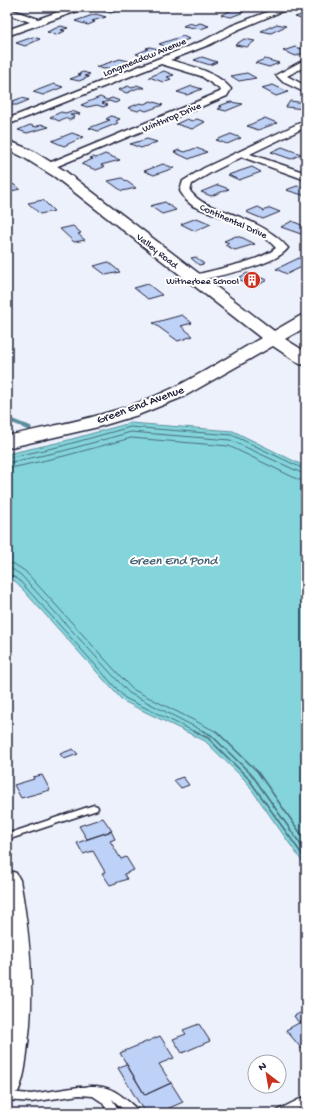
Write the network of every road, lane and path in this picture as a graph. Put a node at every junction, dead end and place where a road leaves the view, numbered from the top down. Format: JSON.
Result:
{"nodes":[{"id":1,"x":80,"y":7,"type":"edge"},
{"id":2,"x":288,"y":7,"type":"edge"},
{"id":3,"x":7,"y":11,"type":"edge"},
{"id":4,"x":39,"y":22,"type":"junction"},
{"id":5,"x":7,"y":33,"type":"edge"},
{"id":6,"x":161,"y":61,"type":"junction"},
{"id":7,"x":306,"y":62,"type":"edge"},
{"id":8,"x":306,"y":90,"type":"edge"},
{"id":9,"x":7,"y":122,"type":"edge"},
{"id":10,"x":306,"y":123,"type":"edge"},
{"id":11,"x":7,"y":144,"type":"edge"},
{"id":12,"x":242,"y":154,"type":"junction"},
{"id":13,"x":48,"y":167,"type":"junction"},
{"id":14,"x":306,"y":177,"type":"edge"},
{"id":15,"x":195,"y":278,"type":"junction"},
{"id":16,"x":306,"y":320,"type":"edge"},
{"id":17,"x":274,"y":338,"type":"junction"},
{"id":18,"x":306,"y":360,"type":"edge"},
{"id":19,"x":7,"y":442,"type":"edge"},
{"id":20,"x":94,"y":808,"type":"dead end"},
{"id":21,"x":7,"y":837,"type":"edge"},
{"id":22,"x":7,"y":880,"type":"edge"},
{"id":23,"x":7,"y":1083,"type":"edge"},
{"id":24,"x":79,"y":1091,"type":"junction"},
{"id":25,"x":7,"y":1096,"type":"edge"},
{"id":26,"x":305,"y":1103,"type":"edge"},
{"id":27,"x":115,"y":1113,"type":"edge"},
{"id":28,"x":134,"y":1113,"type":"edge"},
{"id":29,"x":282,"y":1113,"type":"edge"}],
"edges":[{"from":1,"to":4,"type":"street"},
{"from":2,"to":6,"type":"street","name":"Longmeadow Avenue"},
{"from":3,"to":4,"type":"street"},
{"from":4,"to":5,"type":"street"},
{"from":6,"to":9,"type":"street","name":"Longmeadow Avenue"},
{"from":6,"to":13,"type":"street","name":"Winthrop Drive"},
{"from":7,"to":8,"type":"street"},
{"from":10,"to":12,"type":"street","name":"Continental Drive"},
{"from":11,"to":13,"type":"main road","name":"Valley Road"},
{"from":12,"to":14,"type":"street"},
{"from":12,"to":15,"type":"street","name":"Continental Drive"},
{"from":13,"to":15,"type":"main road","name":"Valley Road"},
{"from":15,"to":17,"type":"main road","name":"Valley Road"},
{"from":16,"to":17,"type":"main road","name":"Green End Avenue"},
{"from":17,"to":18,"type":"main road","name":"Valley Road"},
{"from":17,"to":19,"type":"main road","name":"Green End Avenue"},
{"from":20,"to":21,"type":"lane"},
{"from":22,"to":23,"type":"main road"},
{"from":24,"to":25,"type":"lane"},
{"from":24,"to":27,"type":"lane"},
{"from":24,"to":28,"type":"lane"},
{"from":26,"to":29,"type":"lane"}]}
